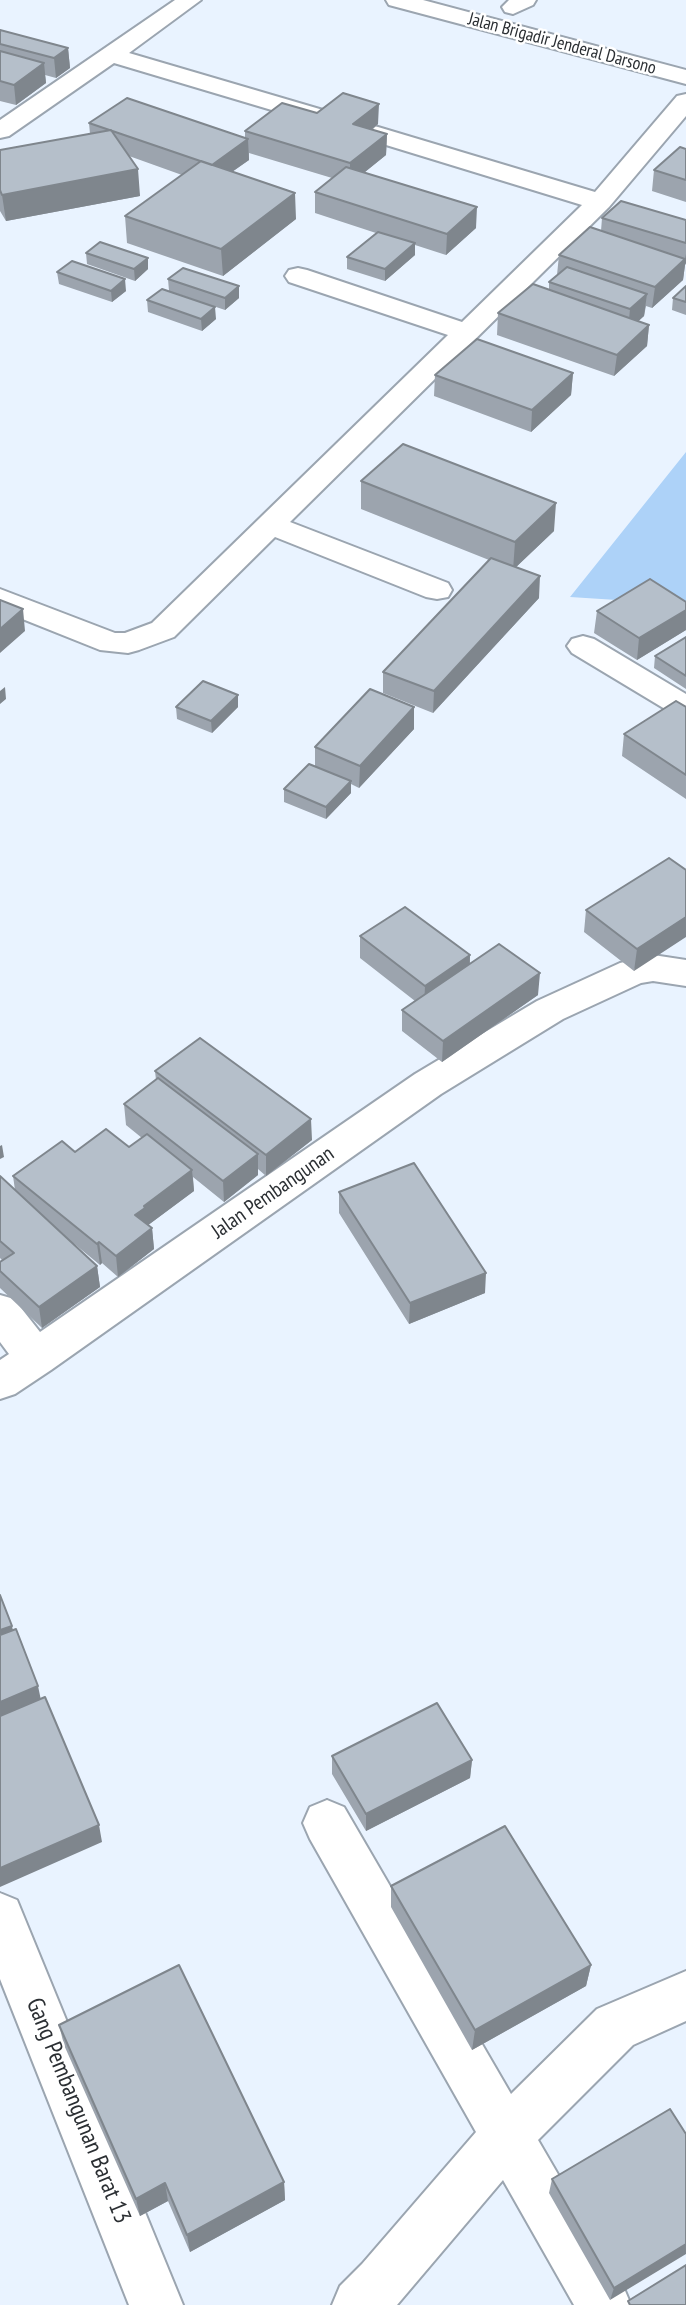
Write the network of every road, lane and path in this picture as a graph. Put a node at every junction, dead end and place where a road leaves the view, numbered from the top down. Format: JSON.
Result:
{"nodes":[{"id":1,"x":190,"y":0,"type":"edge"},
{"id":2,"x":397,"y":0,"type":"edge"},
{"id":3,"x":489,"y":0,"type":"edge"},
{"id":4,"x":526,"y":7,"type":"edge"},
{"id":5,"x":112,"y":55,"type":"junction"},
{"id":6,"x":686,"y":77,"type":"edge"},
{"id":7,"x":686,"y":101,"type":"edge"},
{"id":8,"x":334,"y":121,"type":"edge"},
{"id":9,"x":5,"y":122,"type":"edge"},
{"id":10,"x":369,"y":132,"type":"edge"},
{"id":11,"x":600,"y":202,"type":"junction"},
{"id":12,"x":298,"y":276,"type":"dead end"},
{"id":13,"x":466,"y":332,"type":"junction"},
{"id":14,"x":271,"y":524,"type":"junction"},
{"id":15,"x":437,"y":590,"type":"dead end"},
{"id":16,"x":0,"y":599,"type":"edge"},
{"id":17,"x":583,"y":646,"type":"dead end"},
{"id":18,"x":686,"y":708,"type":"edge"},
{"id":19,"x":686,"y":973,"type":"edge"},
{"id":20,"x":0,"y":1311,"type":"edge"},
{"id":21,"x":36,"y":1358,"type":"junction"},
{"id":22,"x":0,"y":1382,"type":"edge"},
{"id":23,"x":327,"y":1823,"type":"dead end"},
{"id":24,"x":0,"y":1917,"type":"edge"},
{"id":25,"x":686,"y":1996,"type":"edge"},
{"id":26,"x":507,"y":2135,"type":"junction"},
{"id":27,"x":156,"y":2305,"type":"edge"},
{"id":28,"x":359,"y":2305,"type":"edge"},
{"id":29,"x":604,"y":2305,"type":"edge"}],
"edges":[{"from":1,"to":5,"type":"main road"},
{"from":2,"to":6,"type":"main road","name":"Jalan Brigadir Jenderal Darsono"},
{"from":3,"to":4,"type":"main road","name":"Jalan Brigadir Jenderal Darsono"},
{"from":5,"to":8,"type":"main road"},
{"from":5,"to":9,"type":"main road"},
{"from":7,"to":11,"type":"main road"},
{"from":10,"to":11,"type":"main road"},
{"from":11,"to":13,"type":"main road"},
{"from":12,"to":13,"type":"main road"},
{"from":13,"to":14,"type":"main road"},
{"from":14,"to":15,"type":"main road"},
{"from":14,"to":16,"type":"main road"},
{"from":17,"to":18,"type":"main road"},
{"from":19,"to":21,"type":"main road","name":"Jalan Pembangunan"},
{"from":20,"to":21,"type":"main road"},
{"from":21,"to":22,"type":"main road","name":"Jalan Pembangunan"},
{"from":23,"to":26,"type":"main road"},
{"from":24,"to":27,"type":"main road","name":"Gang Pembangunan Barat 13"},
{"from":25,"to":26,"type":"main road"},
{"from":26,"to":28,"type":"main road"},
{"from":26,"to":29,"type":"main road"}]}
